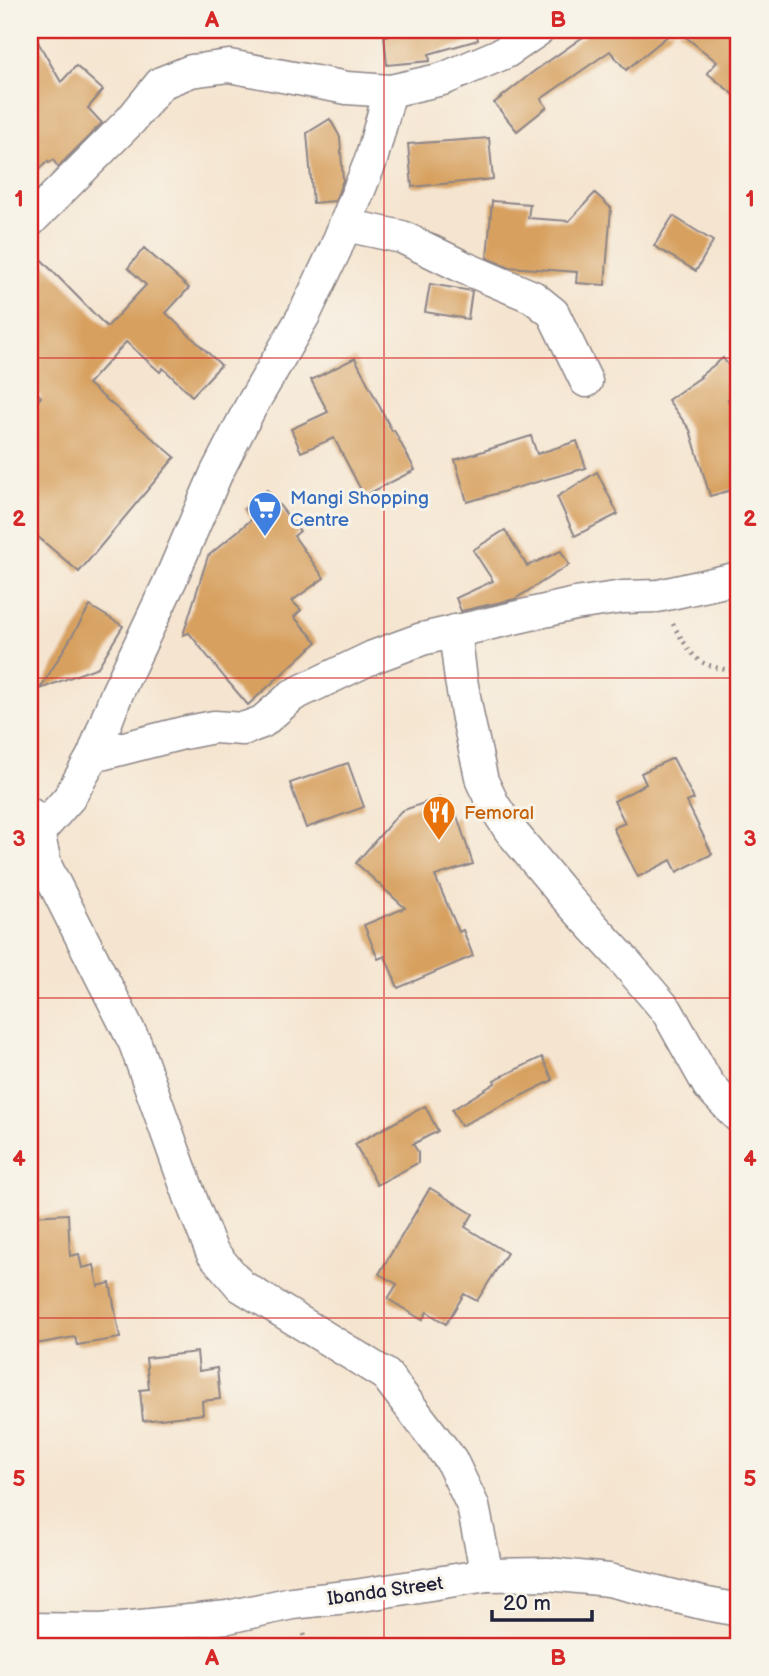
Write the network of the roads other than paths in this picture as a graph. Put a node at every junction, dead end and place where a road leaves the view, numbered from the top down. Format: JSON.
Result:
{"nodes":[{"id":1,"x":538,"y":30,"type":"edge"},
{"id":2,"x":390,"y":91,"type":"junction"},
{"id":3,"x":30,"y":221,"type":"edge"},
{"id":4,"x":345,"y":225,"type":"junction"},
{"id":5,"x":586,"y":381,"type":"dead end"},
{"id":6,"x":739,"y":578,"type":"edge"},
{"id":7,"x":455,"y":631,"type":"junction"},
{"id":8,"x":93,"y":756,"type":"junction"},
{"id":9,"x":34,"y":824,"type":"edge"},
{"id":10,"x":739,"y":1117,"type":"edge"},
{"id":11,"x":487,"y":1575,"type":"junction"},
{"id":12,"x":739,"y":1610,"type":"edge"},
{"id":13,"x":30,"y":1629,"type":"edge"}],
"edges":[{"from":1,"to":2,"type":"street"},
{"from":2,"to":3,"type":"street"},
{"from":2,"to":4,"type":"street"},
{"from":4,"to":5,"type":"street"},
{"from":4,"to":8,"type":"street"},
{"from":6,"to":7,"type":"street"},
{"from":7,"to":8,"type":"street"},
{"from":7,"to":10,"type":"street"},
{"from":8,"to":9,"type":"street"},
{"from":9,"to":11,"type":"street"},
{"from":11,"to":12,"type":"street","name":"Ibanda Street"},
{"from":11,"to":13,"type":"street","name":"Ibanda Street"}]}
